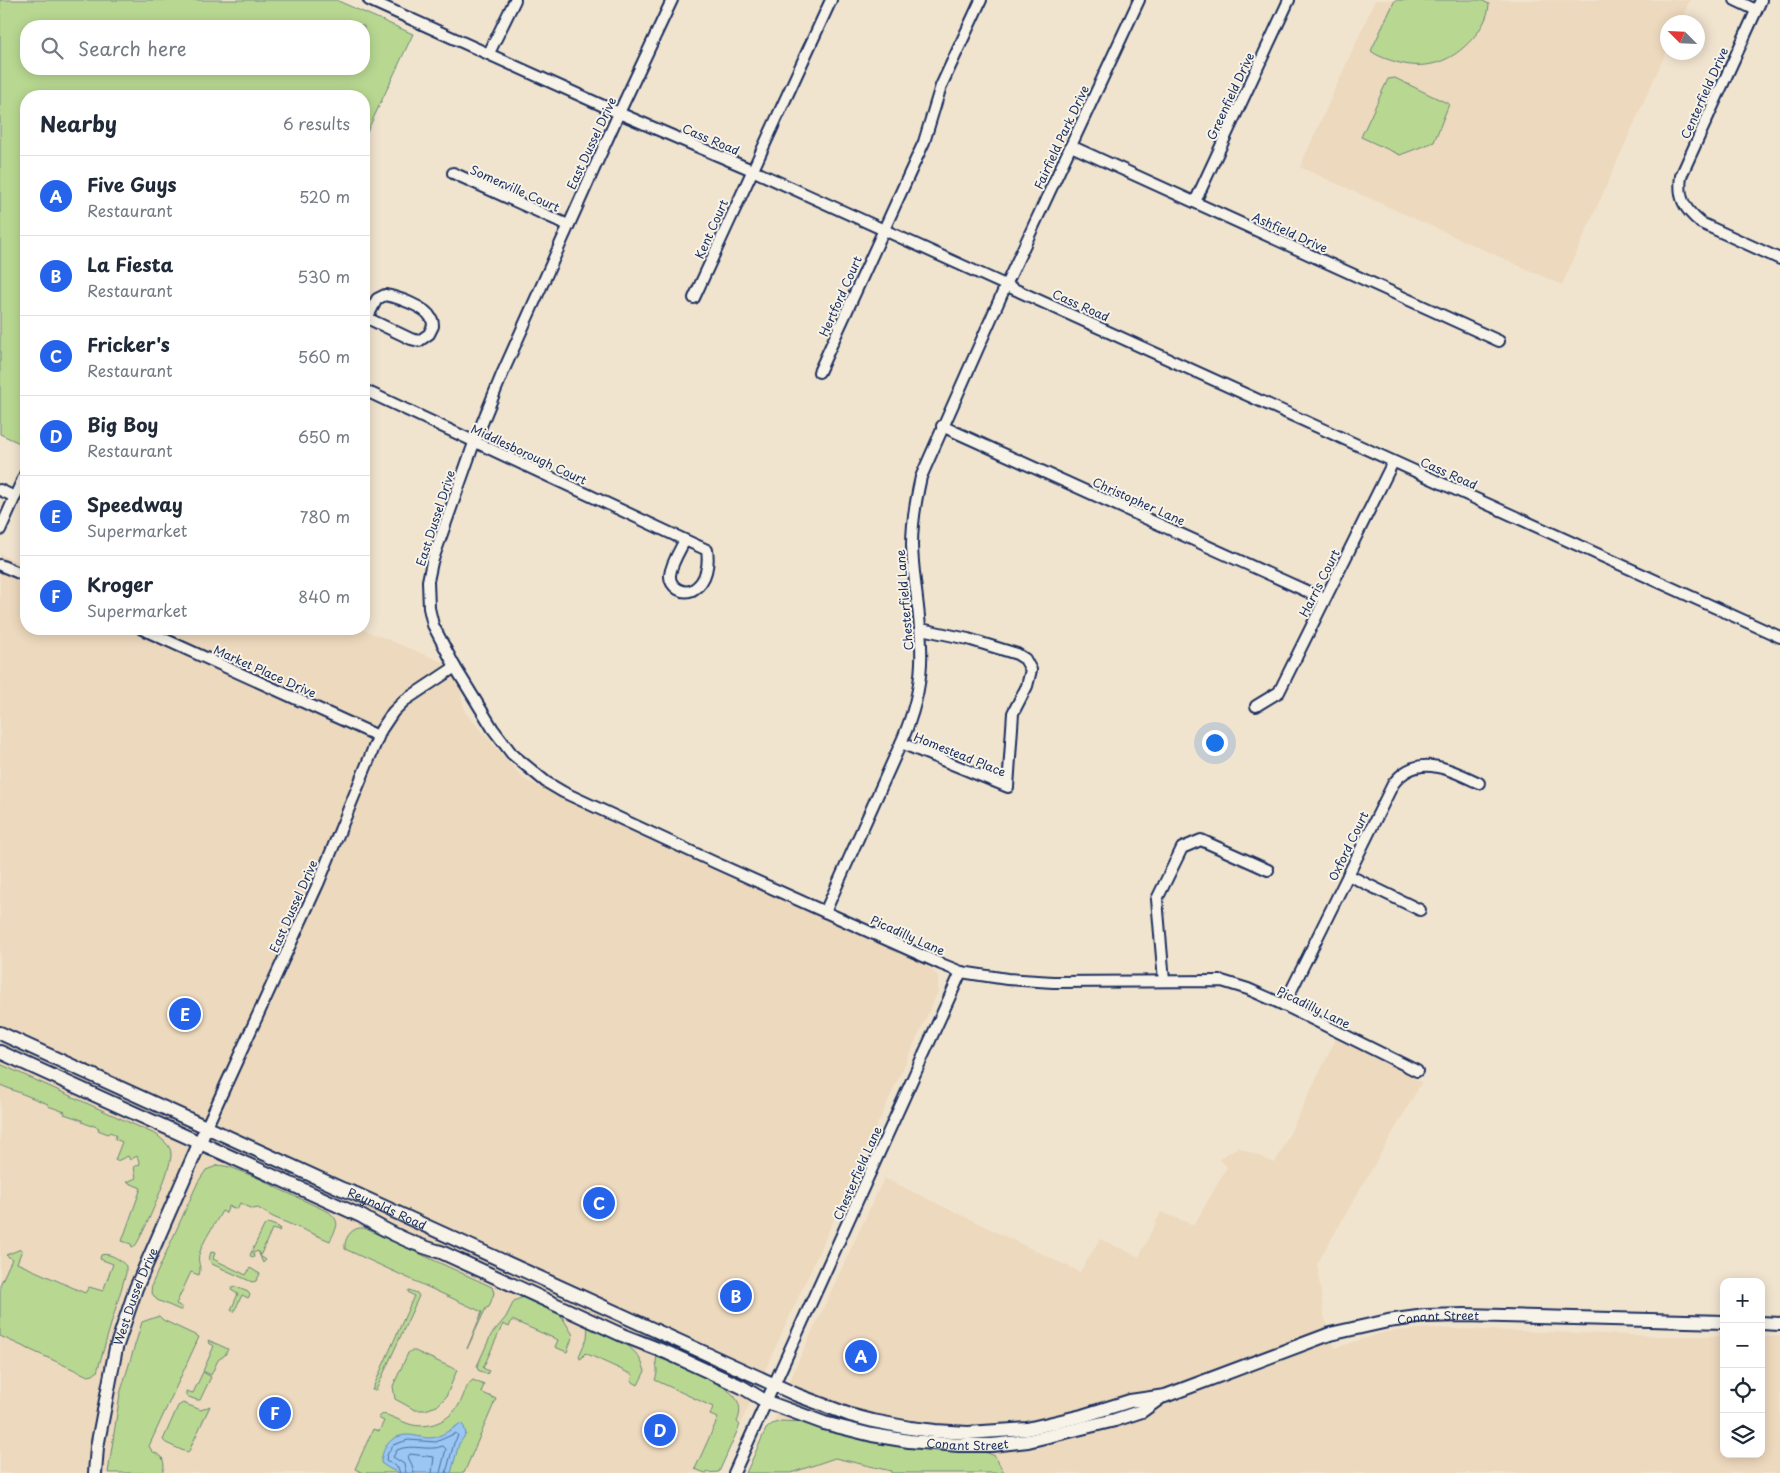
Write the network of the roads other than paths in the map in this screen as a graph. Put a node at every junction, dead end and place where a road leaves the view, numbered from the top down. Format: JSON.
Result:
{"nodes":[{"id":1,"x":370,"y":0,"type":"edge"},
{"id":2,"x":514,"y":0,"type":"edge"},
{"id":3,"x":672,"y":0,"type":"edge"},
{"id":4,"x":831,"y":0,"type":"edge"},
{"id":5,"x":981,"y":0,"type":"edge"},
{"id":6,"x":1139,"y":0,"type":"edge"},
{"id":7,"x":1288,"y":0,"type":"edge"},
{"id":8,"x":1735,"y":0,"type":"edge"},
{"id":9,"x":1758,"y":5,"type":"edge"},
{"id":10,"x":489,"y":53,"type":"junction"},
{"id":11,"x":618,"y":113,"type":"junction"},
{"id":12,"x":1071,"y":146,"type":"junction"},
{"id":13,"x":752,"y":170,"type":"junction"},
{"id":14,"x":453,"y":173,"type":"dead end"},
{"id":15,"x":1194,"y":202,"type":"junction"},
{"id":16,"x":568,"y":225,"type":"junction"},
{"id":17,"x":883,"y":230,"type":"junction"},
{"id":18,"x":1780,"y":259,"type":"edge"},
{"id":19,"x":1006,"y":285,"type":"junction"},
{"id":20,"x":694,"y":298,"type":"dead end"},
{"id":21,"x":370,"y":314,"type":"edge"},
{"id":22,"x":370,"y":324,"type":"edge"},
{"id":23,"x":1499,"y":341,"type":"dead end"},
{"id":24,"x":819,"y":372,"type":"dead end"},
{"id":25,"x":370,"y":393,"type":"edge"},
{"id":26,"x":942,"y":426,"type":"junction"},
{"id":27,"x":474,"y":443,"type":"junction"},
{"id":28,"x":1393,"y":462,"type":"junction"},
{"id":29,"x":20,"y":486,"type":"edge"},
{"id":30,"x":0,"y":490,"type":"edge"},
{"id":31,"x":15,"y":497,"type":"junction"},
{"id":32,"x":0,"y":530,"type":"edge"},
{"id":33,"x":686,"y":540,"type":"junction"},
{"id":34,"x":0,"y":565,"type":"edge"},
{"id":35,"x":20,"y":573,"type":"edge"},
{"id":36,"x":1324,"y":599,"type":"junction"},
{"id":37,"x":921,"y":629,"type":"junction"},
{"id":38,"x":155,"y":635,"type":"edge"},
{"id":39,"x":1780,"y":637,"type":"edge"},
{"id":40,"x":455,"y":667,"type":"junction"},
{"id":41,"x":1256,"y":706,"type":"dead end"},
{"id":42,"x":378,"y":736,"type":"junction"},
{"id":43,"x":901,"y":743,"type":"junction"},
{"id":44,"x":1479,"y":783,"type":"dead end"},
{"id":45,"x":1268,"y":870,"type":"dead end"},
{"id":46,"x":1348,"y":875,"type":"junction"},
{"id":47,"x":1420,"y":910,"type":"dead end"},
{"id":48,"x":825,"y":912,"type":"junction"},
{"id":49,"x":961,"y":972,"type":"junction"},
{"id":50,"x":1164,"y":981,"type":"junction"},
{"id":51,"x":1284,"y":1006,"type":"junction"},
{"id":52,"x":0,"y":1033,"type":"edge"},
{"id":53,"x":0,"y":1052,"type":"edge"},
{"id":54,"x":1417,"y":1071,"type":"dead end"},
{"id":55,"x":206,"y":1128,"type":"junction"},
{"id":56,"x":199,"y":1142,"type":"junction"},
{"id":57,"x":1720,"y":1322,"type":"edge"},
{"id":58,"x":1765,"y":1323,"type":"edge"},
{"id":59,"x":1780,"y":1324,"type":"edge"},
{"id":60,"x":775,"y":1384,"type":"junction"},
{"id":61,"x":1165,"y":1396,"type":"junction"},
{"id":62,"x":767,"y":1402,"type":"junction"},
{"id":63,"x":95,"y":1473,"type":"edge"},
{"id":64,"x":734,"y":1473,"type":"edge"}],
"edges":[{"from":1,"to":10,"type":"street","name":"Cass Road"},
{"from":2,"to":10,"type":"street"},
{"from":3,"to":11,"type":"street","name":"East Dussel Drive"},
{"from":4,"to":13,"type":"street","name":"Kent Court"},
{"from":5,"to":17,"type":"street","name":"Hertford Court"},
{"from":6,"to":12,"type":"street","name":"Fairfield Park Drive"},
{"from":7,"to":15,"type":"street","name":"Greenfield Drive"},
{"from":8,"to":9,"type":"street"},
{"from":9,"to":18,"type":"street","name":"Centerfield Drive"},
{"from":10,"to":11,"type":"street","name":"Cass Road"},
{"from":11,"to":13,"type":"street","name":"Cass Road"},
{"from":11,"to":16,"type":"street","name":"East Dussel Drive"},
{"from":12,"to":15,"type":"street","name":"Ashfield Drive"},
{"from":12,"to":19,"type":"street","name":"Fairfield Park Drive"},
{"from":13,"to":17,"type":"street","name":"Cass Road"},
{"from":13,"to":20,"type":"street","name":"Kent Court"},
{"from":14,"to":16,"type":"street","name":"Somerville Court"},
{"from":15,"to":23,"type":"street","name":"Ashfield Drive"},
{"from":16,"to":27,"type":"street","name":"East Dussel Drive"},
{"from":17,"to":19,"type":"street","name":"Cass Road"},
{"from":17,"to":24,"type":"street","name":"Hertford Court"},
{"from":19,"to":26,"type":"street","name":"Chesterfield Lane"},
{"from":19,"to":28,"type":"street","name":"Cass Road"},
{"from":21,"to":22,"type":"street"},
{"from":25,"to":27,"type":"street","name":"Middlesborough Court"},
{"from":26,"to":36,"type":"street","name":"Christopher Lane"},
{"from":26,"to":37,"type":"street","name":"Chesterfield Lane"},
{"from":27,"to":33,"type":"street","name":"Middlesborough Court"},
{"from":27,"to":40,"type":"street","name":"East Dussel Drive"},
{"from":28,"to":36,"type":"street","name":"Harris Court"},
{"from":28,"to":39,"type":"street","name":"Cass Road"},
{"from":29,"to":31,"type":"street"},
{"from":30,"to":31,"type":"street"},
{"from":31,"to":32,"type":"street"},
{"from":33,"to":33,"type":"street","name":"Middlesborough Court"},
{"from":34,"to":35,"type":"street"},
{"from":36,"to":41,"type":"street","name":"Harris Court"},
{"from":37,"to":43,"type":"street","name":"Chesterfield Lane"},
{"from":37,"to":43,"type":"street","name":"Homestead Place"},
{"from":38,"to":42,"type":"street","name":"Market Place Drive"},
{"from":40,"to":42,"type":"street","name":"East Dussel Drive"},
{"from":40,"to":48,"type":"street","name":"Picadilly Lane"},
{"from":42,"to":55,"type":"street","name":"East Dussel Drive"},
{"from":43,"to":48,"type":"street","name":"Chesterfield Lane"},
{"from":44,"to":46,"type":"street","name":"Oxford Court"},
{"from":45,"to":50,"type":"street"},
{"from":46,"to":47,"type":"street"},
{"from":46,"to":51,"type":"street","name":"Oxford Court"},
{"from":48,"to":49,"type":"street","name":"Picadilly Lane"},
{"from":49,"to":50,"type":"street","name":"Picadilly Lane"},
{"from":49,"to":60,"type":"street","name":"Chesterfield Lane"},
{"from":50,"to":51,"type":"street","name":"Picadilly Lane"},
{"from":51,"to":54,"type":"street","name":"Picadilly Lane"},
{"from":52,"to":55,"type":"main road","name":"Reynolds Road"},
{"from":53,"to":56,"type":"main road","name":"Reynolds Road"},
{"from":55,"to":56,"type":"main road","name":"West Dussel Drive"},
{"from":55,"to":60,"type":"main road","name":"Reynolds Road"},
{"from":56,"to":62,"type":"main road","name":"Reynolds Road"},
{"from":56,"to":63,"type":"main road","name":"West Dussel Drive"},
{"from":57,"to":61,"type":"main road","name":"Conant Street"},
{"from":58,"to":59,"type":"main road"},
{"from":60,"to":61,"type":"main road","name":"Conant Street"},
{"from":60,"to":62,"type":"street","name":"Chesterfield Lane"},
{"from":61,"to":62,"type":"main road","name":"Conant Street"},
{"from":62,"to":64,"type":"street","name":"Chesterfield Lane"}]}
